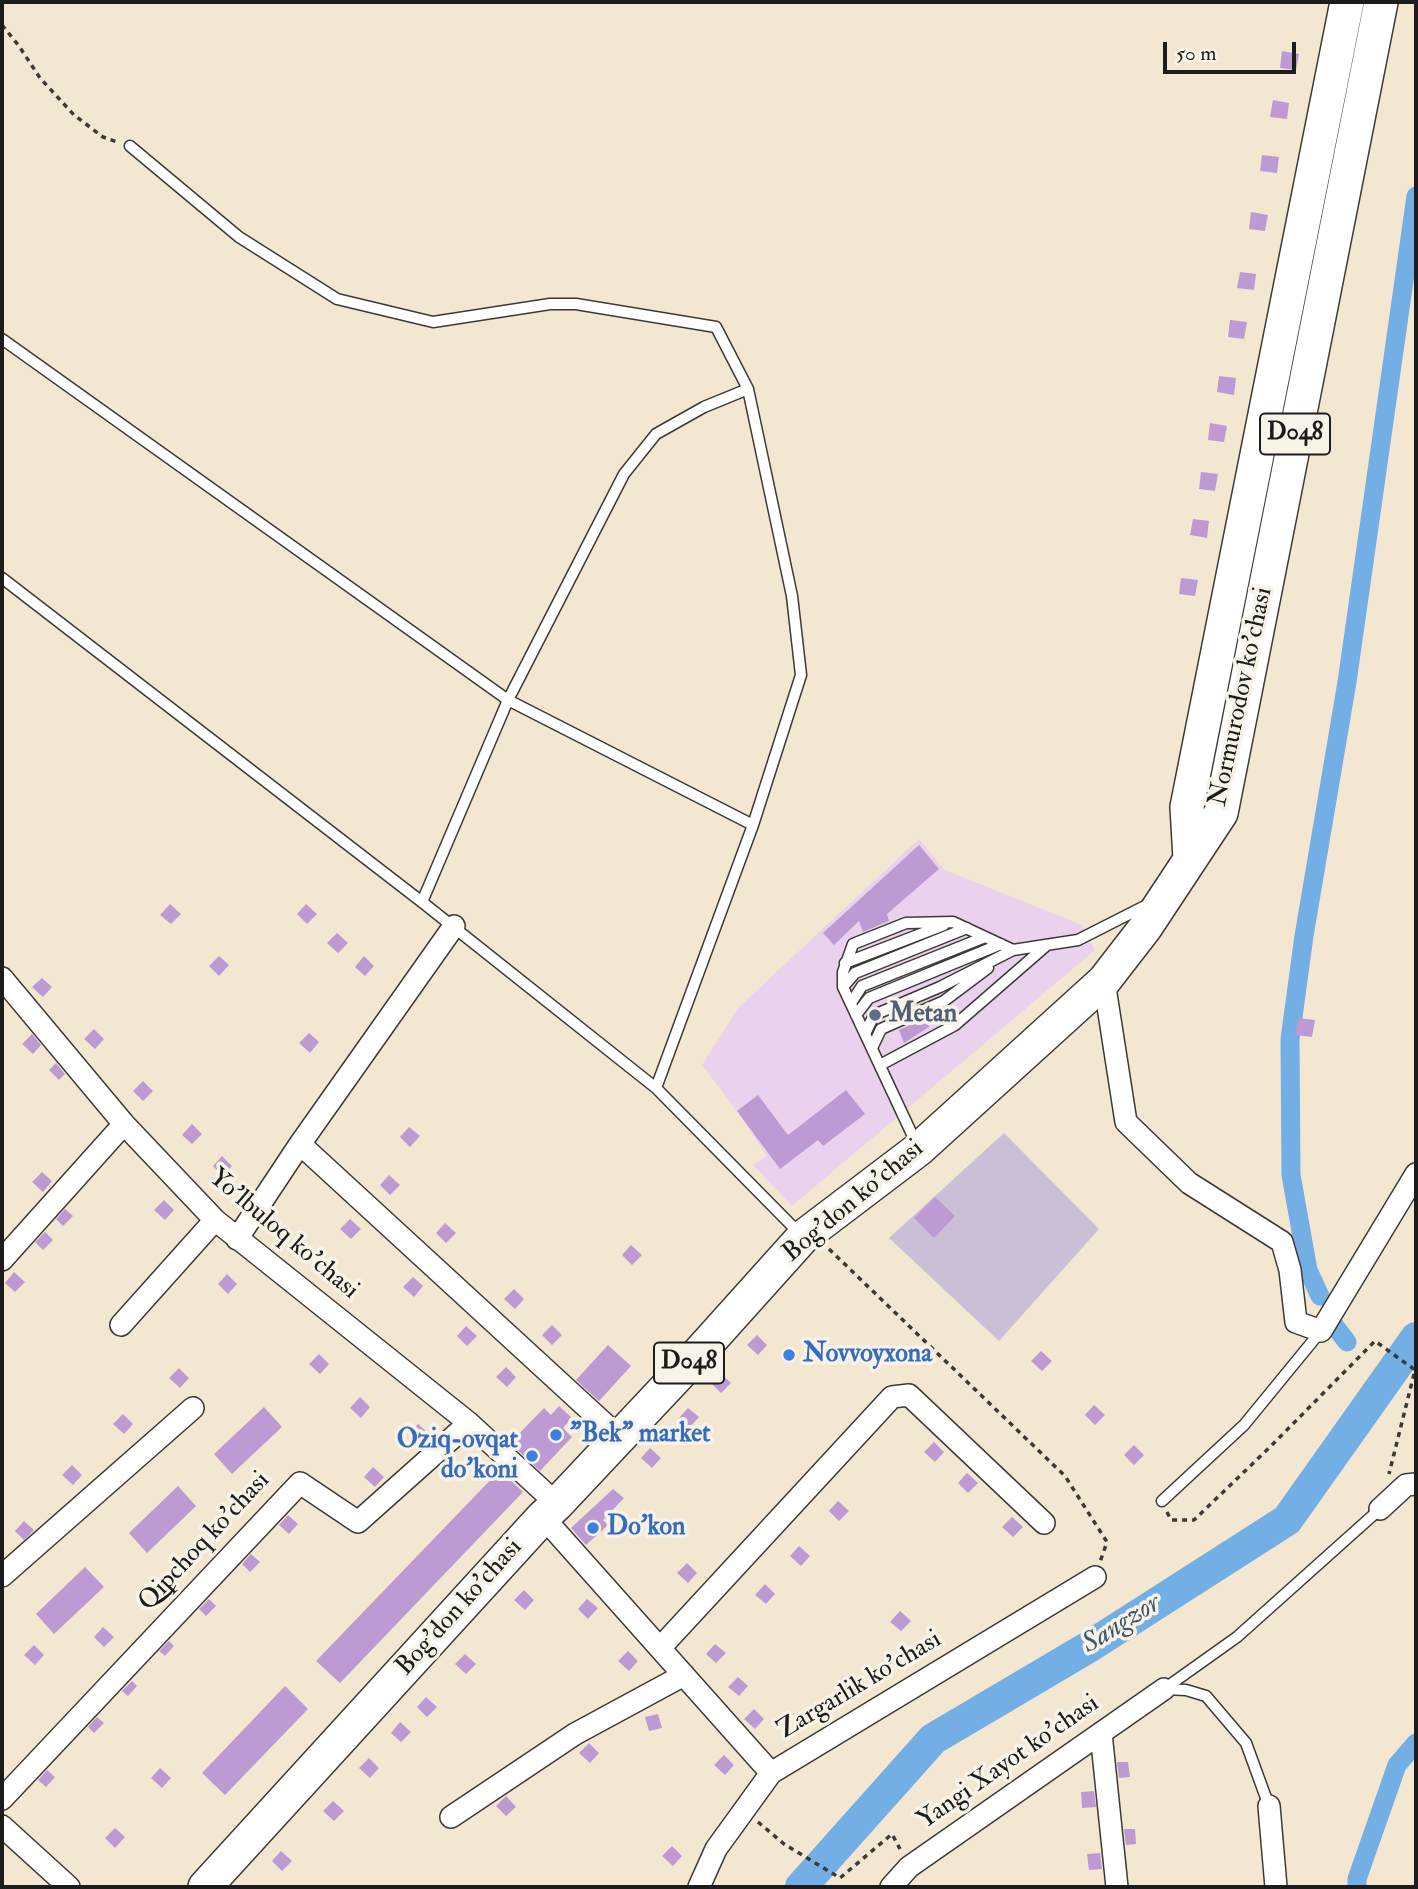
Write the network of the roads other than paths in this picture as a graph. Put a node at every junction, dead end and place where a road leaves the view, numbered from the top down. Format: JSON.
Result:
{"nodes":[{"id":1,"x":1347,"y":2,"type":"edge"},
{"id":2,"x":1381,"y":2,"type":"edge"},
{"id":3,"x":130,"y":146,"type":"road end"},
{"id":4,"x":2,"y":339,"type":"edge"},
{"id":5,"x":748,"y":389,"type":"junction"},
{"id":6,"x":2,"y":578,"type":"edge"},
{"id":7,"x":508,"y":701,"type":"junction"},
{"id":8,"x":753,"y":825,"type":"junction"},
{"id":9,"x":1190,"y":859,"type":"junction"},
{"id":10,"x":1171,"y":890,"type":"junction"},
{"id":11,"x":422,"y":902,"type":"junction"},
{"id":12,"x":454,"y":926,"type":"junction"},
{"id":13,"x":967,"y":929,"type":"junction"},
{"id":14,"x":985,"y":937,"type":"junction"},
{"id":15,"x":1000,"y":944,"type":"junction"},
{"id":16,"x":1047,"y":945,"type":"junction"},
{"id":17,"x":1013,"y":950,"type":"junction"},
{"id":18,"x":2,"y":978,"type":"edge"},
{"id":19,"x":1104,"y":981,"type":"junction"},
{"id":20,"x":843,"y":987,"type":"junction"},
{"id":21,"x":851,"y":1003,"type":"junction"},
{"id":22,"x":856,"y":1015,"type":"junction"},
{"id":23,"x":865,"y":1034,"type":"junction"},
{"id":24,"x":872,"y":1048,"type":"junction"},
{"id":25,"x":880,"y":1065,"type":"junction"},
{"id":26,"x":656,"y":1088,"type":"junction"},
{"id":27,"x":124,"y":1124,"type":"junction"},
{"id":28,"x":300,"y":1143,"type":"junction"},
{"id":29,"x":919,"y":1149,"type":"junction"},
{"id":30,"x":1416,"y":1174,"type":"edge"},
{"id":31,"x":215,"y":1220,"type":"junction"},
{"id":32,"x":807,"y":1234,"type":"junction"},
{"id":33,"x":237,"y":1239,"type":"junction"},
{"id":34,"x":2,"y":1260,"type":"edge"},
{"id":35,"x":121,"y":1325,"type":"dead end"},
{"id":36,"x":1321,"y":1331,"type":"junction"},
{"id":37,"x":193,"y":1408,"type":"dead end"},
{"id":38,"x":468,"y":1423,"type":"junction"},
{"id":39,"x":619,"y":1437,"type":"junction"},
{"id":40,"x":1413,"y":1481,"type":"edge"},
{"id":41,"x":1162,"y":1501,"type":"road end"},
{"id":42,"x":1380,"y":1509,"type":"joint"},
{"id":43,"x":550,"y":1511,"type":"junction"},
{"id":44,"x":1044,"y":1523,"type":"dead end"},
{"id":45,"x":2,"y":1576,"type":"edge"},
{"id":46,"x":1095,"y":1577,"type":"road end"},
{"id":47,"x":660,"y":1648,"type":"junction"},
{"id":48,"x":684,"y":1675,"type":"junction"},
{"id":49,"x":1164,"y":1689,"type":"junction"},
{"id":50,"x":1101,"y":1733,"type":"junction"},
{"id":51,"x":771,"y":1773,"type":"junction"},
{"id":52,"x":2,"y":1799,"type":"edge"},
{"id":53,"x":1269,"y":1806,"type":"joint"},
{"id":54,"x":451,"y":1817,"type":"dead end"},
{"id":55,"x":2,"y":1826,"type":"edge"},
{"id":56,"x":911,"y":1877,"type":"edge"},
{"id":57,"x":69,"y":1887,"type":"edge"},
{"id":58,"x":205,"y":1887,"type":"edge"},
{"id":59,"x":699,"y":1887,"type":"edge"},
{"id":60,"x":891,"y":1887,"type":"edge"},
{"id":61,"x":1117,"y":1887,"type":"edge"},
{"id":62,"x":1276,"y":1887,"type":"edge"}],
"edges":[{"from":1,"to":9,"type":"main road","name":"Normurodov ko'chasi","number":"D048"},
{"from":2,"to":9,"type":"main road","name":"Normurodov ko'chasi","number":"D048"},
{"from":3,"to":5,"type":"lane"},
{"from":4,"to":7,"type":"lane"},
{"from":5,"to":7,"type":"lane"},
{"from":5,"to":8,"type":"lane"},
{"from":6,"to":11,"type":"lane"},
{"from":7,"to":8,"type":"lane"},
{"from":7,"to":11,"type":"lane"},
{"from":8,"to":26,"type":"lane"},
{"from":9,"to":10,"type":"main road","name":"Bog'don ko'chasi","number":"D048"},
{"from":10,"to":16,"type":"lane"},
{"from":10,"to":19,"type":"main road","name":"Bog'don ko'chasi","number":"D048"},
{"from":11,"to":12,"type":"lane"},
{"from":12,"to":26,"type":"lane"},
{"from":12,"to":28,"type":"street"},
{"from":13,"to":14,"type":"lane"},
{"from":13,"to":20,"type":"lane"},
{"from":13,"to":20,"type":"lane"},
{"from":14,"to":15,"type":"lane"},
{"from":14,"to":21,"type":"lane"},
{"from":15,"to":17,"type":"lane"},
{"from":15,"to":22,"type":"lane"},
{"from":16,"to":17,"type":"lane"},
{"from":16,"to":25,"type":"lane"},
{"from":17,"to":23,"type":"lane"},
{"from":17,"to":24,"type":"lane"},
{"from":18,"to":27,"type":"street","name":"Yo'lbuloq ko'chasi"},
{"from":19,"to":29,"type":"main road","name":"Bog'don ko'chasi","number":"D048"},
{"from":19,"to":36,"type":"street"},
{"from":20,"to":21,"type":"lane"},
{"from":21,"to":22,"type":"lane"},
{"from":22,"to":23,"type":"lane"},
{"from":23,"to":24,"type":"lane"},
{"from":24,"to":25,"type":"lane"},
{"from":25,"to":29,"type":"lane"},
{"from":26,"to":32,"type":"lane"},
{"from":27,"to":31,"type":"street","name":"Yo'lbuloq ko'chasi"},
{"from":27,"to":34,"type":"street"},
{"from":28,"to":33,"type":"street"},
{"from":28,"to":39,"type":"street"},
{"from":29,"to":32,"type":"main road","name":"Bog'don ko'chasi","number":"D048"},
{"from":30,"to":36,"type":"street"},
{"from":31,"to":33,"type":"street","name":"Yo'lbuloq ko'chasi"},
{"from":31,"to":35,"type":"street"},
{"from":32,"to":39,"type":"main road","name":"Bog'don ko'chasi","number":"D048"},
{"from":33,"to":38,"type":"street","name":"Yo'lbuloq ko'chasi"},
{"from":36,"to":41,"type":"lane"},
{"from":37,"to":45,"type":"street"},
{"from":38,"to":43,"type":"street","name":"Yo'lbuloq ko'chasi"},
{"from":38,"to":52,"type":"street","name":"Qipchoq ko'chasi"},
{"from":39,"to":43,"type":"main road","name":"Bog'don ko'chasi","number":"D048"},
{"from":40,"to":42,"type":"street"},
{"from":42,"to":49,"type":"lane"},
{"from":43,"to":47,"type":"street","name":"Yo'lbuloq ko'chasi"},
{"from":43,"to":58,"type":"main road","name":"Bog'don ko'chasi","number":"D048"},
{"from":44,"to":47,"type":"street"},
{"from":46,"to":51,"type":"street","name":"Zargarlik ko'chasi"},
{"from":47,"to":48,"type":"street","name":"Yo'lbuloq ko'chasi"},
{"from":48,"to":51,"type":"street","name":"Yo'lbuloq ko'chasi"},
{"from":48,"to":54,"type":"street"},
{"from":49,"to":50,"type":"street","name":"Yangi Xayot ko'chasi"},
{"from":49,"to":53,"type":"lane"},
{"from":50,"to":56,"type":"street","name":"Yangi Xayot ko'chasi"},
{"from":50,"to":61,"type":"street"},
{"from":51,"to":59,"type":"street","name":"Zargarlik ko'chasi"},
{"from":53,"to":62,"type":"street"},
{"from":55,"to":57,"type":"street"},
{"from":56,"to":60,"type":"street","name":"Yangi Xayot ko'chasi"}]}
